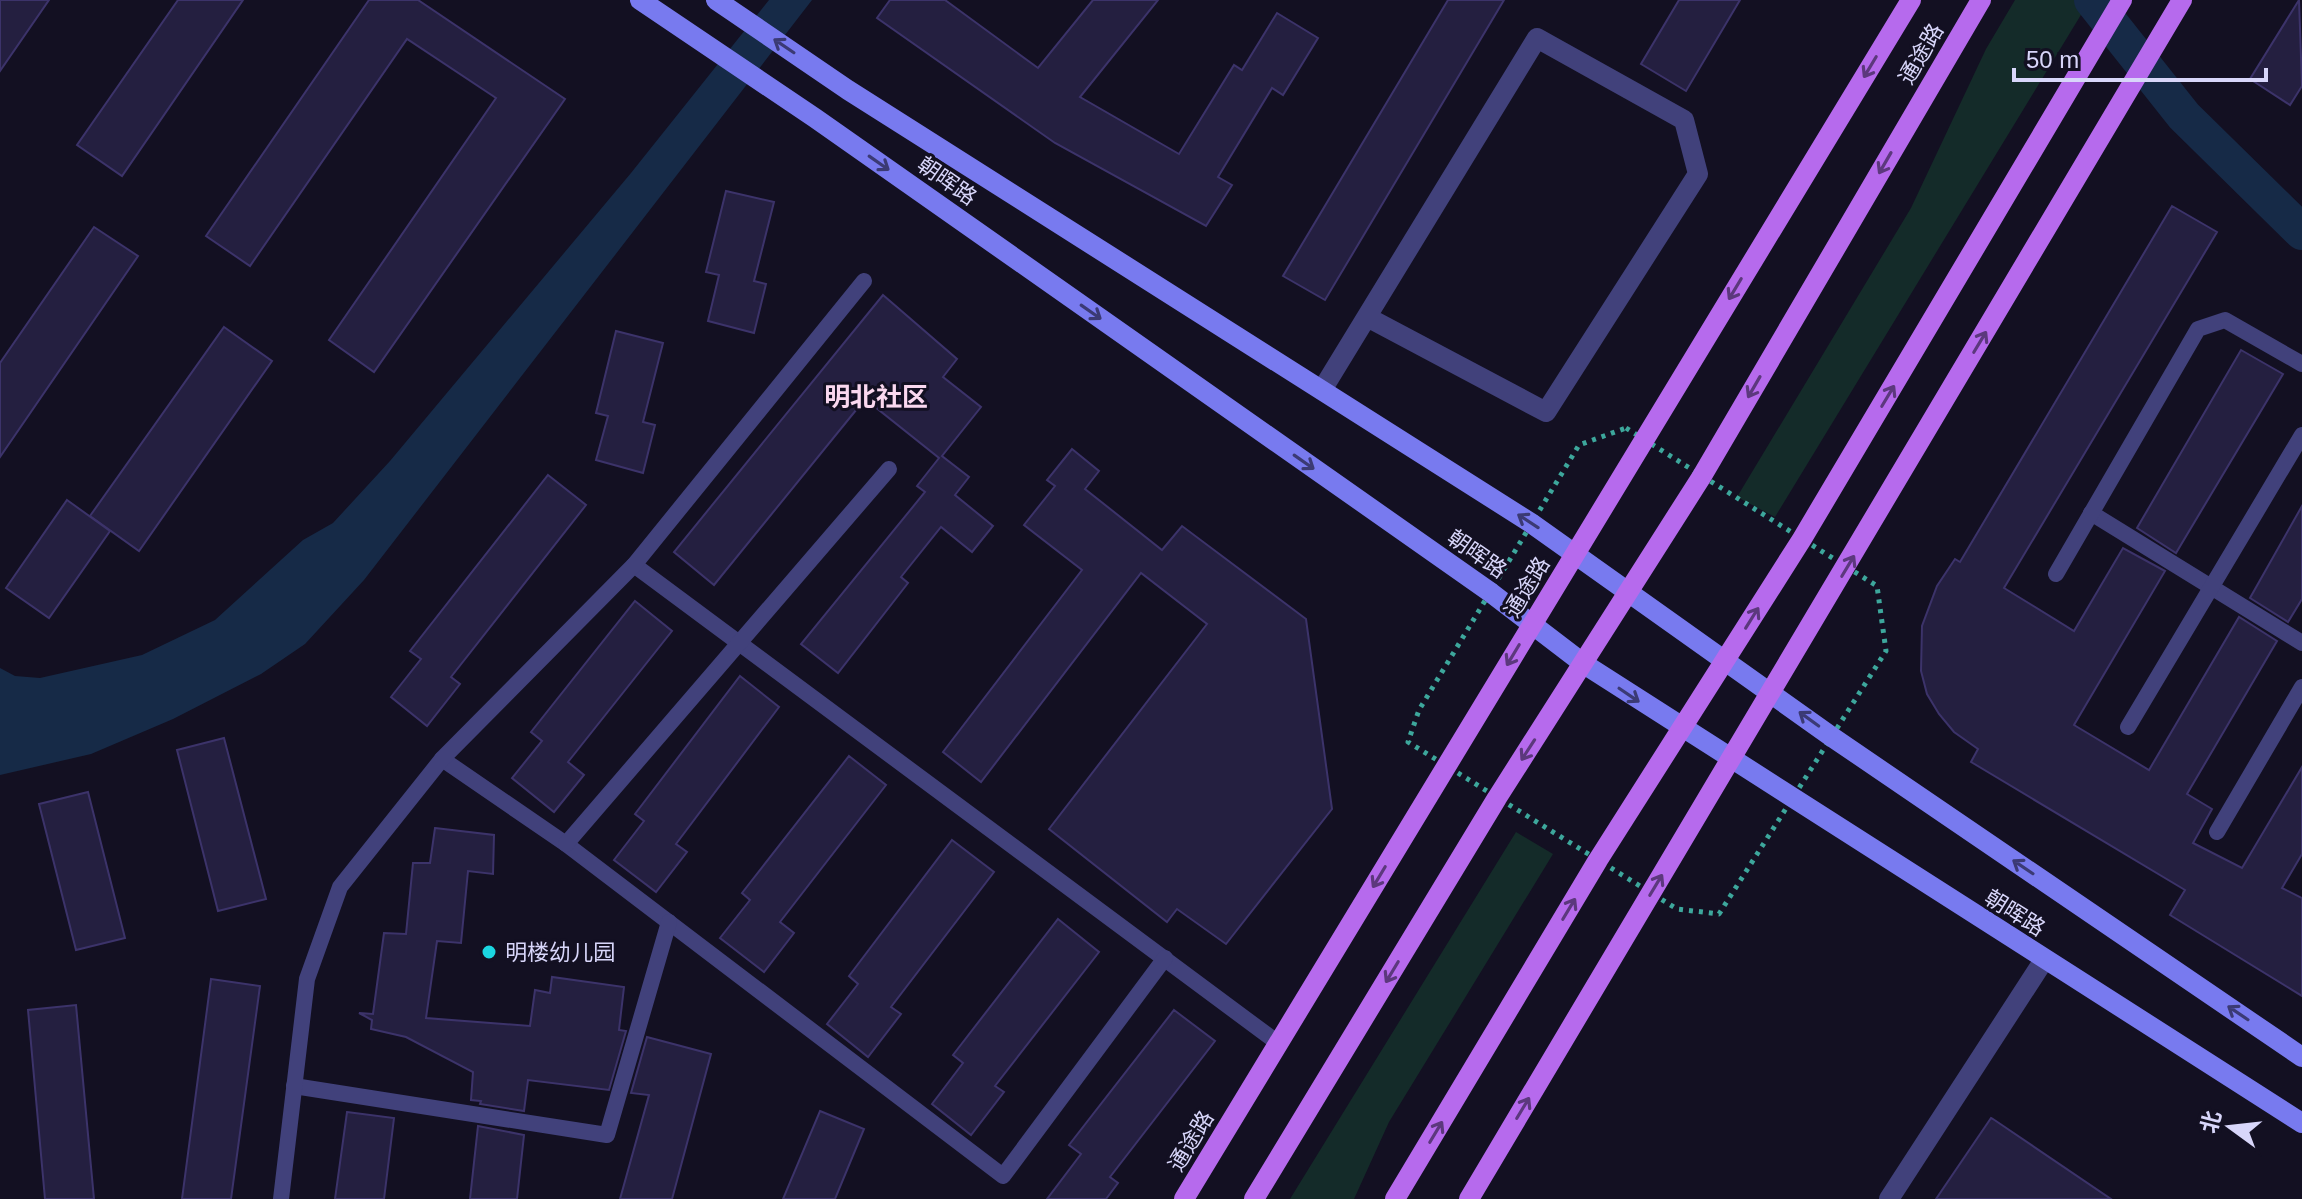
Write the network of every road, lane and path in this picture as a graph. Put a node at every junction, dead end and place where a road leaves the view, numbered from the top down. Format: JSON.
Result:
{"nodes":[{"id":1,"x":716,"y":0,"type":"edge"},
{"id":2,"x":1911,"y":0,"type":"edge"},
{"id":3,"x":1981,"y":0,"type":"edge"},
{"id":4,"x":2122,"y":0,"type":"edge"},
{"id":5,"x":2182,"y":0,"type":"edge"},
{"id":6,"x":641,"y":1,"type":"edge"},
{"id":7,"x":864,"y":281,"type":"dead end"},
{"id":8,"x":1367,"y":317,"type":"junction"},
{"id":9,"x":2302,"y":364,"type":"edge"},
{"id":10,"x":1322,"y":390,"type":"junction"},
{"id":11,"x":2302,"y":435,"type":"edge"},
{"id":12,"x":889,"y":469,"type":"dead end"},
{"id":13,"x":2091,"y":513,"type":"junction"},
{"id":14,"x":1575,"y":553,"type":"junction"},
{"id":15,"x":634,"y":565,"type":"junction"},
{"id":16,"x":2056,"y":574,"type":"dead end"},
{"id":17,"x":2211,"y":587,"type":"junction"},
{"id":18,"x":1628,"y":590,"type":"junction"},
{"id":19,"x":1532,"y":625,"type":"junction"},
{"id":20,"x":740,"y":643,"type":"junction"},
{"id":21,"x":2302,"y":643,"type":"edge"},
{"id":22,"x":1726,"y":659,"type":"junction"},
{"id":23,"x":1584,"y":664,"type":"junction"},
{"id":24,"x":2302,"y":687,"type":"edge"},
{"id":25,"x":1772,"y":692,"type":"junction"},
{"id":26,"x":2128,"y":727,"type":"dead end"},
{"id":27,"x":1681,"y":729,"type":"junction"},
{"id":28,"x":442,"y":759,"type":"junction"},
{"id":29,"x":1730,"y":761,"type":"junction"},
{"id":30,"x":2217,"y":832,"type":"dead end"},
{"id":31,"x":566,"y":844,"type":"junction"},
{"id":32,"x":669,"y":922,"type":"junction"},
{"id":33,"x":1165,"y":958,"type":"junction"},
{"id":34,"x":2044,"y":960,"type":"junction"},
{"id":35,"x":1278,"y":1043,"type":"junction"},
{"id":36,"x":2302,"y":1057,"type":"edge"},
{"id":37,"x":294,"y":1086,"type":"junction"},
{"id":38,"x":2302,"y":1123,"type":"edge"},
{"id":39,"x":1472,"y":1198,"type":"edge"},
{"id":40,"x":281,"y":1199,"type":"edge"},
{"id":41,"x":1184,"y":1199,"type":"edge"},
{"id":42,"x":1254,"y":1199,"type":"edge"},
{"id":43,"x":1395,"y":1199,"type":"edge"},
{"id":44,"x":1889,"y":1199,"type":"edge"}],
"edges":[{"from":10,"to":1,"type":"main road","name":"朝晖路","one_way":true},
{"from":2,"to":14,"type":"main road","name":"通途路","one_way":true},
{"from":3,"to":18,"type":"main road","name":"通途路","one_way":true},
{"from":22,"to":4,"type":"main road","one_way":true},
{"from":25,"to":5,"type":"main road","one_way":true},
{"from":6,"to":19,"type":"main road","name":"朝晖路","one_way":true},
{"from":7,"to":15,"type":"lane"},
{"from":8,"to":8,"type":"street"},
{"from":8,"to":10,"type":"street"},
{"from":9,"to":13,"type":"lane"},
{"from":14,"to":10,"type":"main road","name":"朝晖路","one_way":true},
{"from":11,"to":17,"type":"lane"},
{"from":12,"to":20,"type":"lane"},
{"from":13,"to":16,"type":"lane"},
{"from":13,"to":17,"type":"lane"},
{"from":14,"to":18,"type":"main road","name":"朝晖路"},
{"from":14,"to":19,"type":"main road","name":"通途路"},
{"from":15,"to":20,"type":"lane"},
{"from":15,"to":28,"type":"lane"},
{"from":17,"to":21,"type":"lane"},
{"from":17,"to":26,"type":"lane"},
{"from":18,"to":22,"type":"main road","name":"朝晖路"},
{"from":18,"to":23,"type":"main road","name":"通途路"},
{"from":19,"to":23,"type":"main road","name":"朝晖路"},
{"from":19,"to":35,"type":"main road","name":"通途路","one_way":true},
{"from":20,"to":31,"type":"lane"},
{"from":20,"to":33,"type":"lane"},
{"from":22,"to":25,"type":"main road","name":"朝晖路"},
{"from":22,"to":27,"type":"main road"},
{"from":23,"to":27,"type":"main road","name":"朝晖路","one_way":true},
{"from":23,"to":42,"type":"main road","name":"通途路","one_way":true},
{"from":24,"to":30,"type":"lane"},
{"from":25,"to":29,"type":"main road"},
{"from":36,"to":25,"type":"main road","name":"朝晖路","one_way":true},
{"from":27,"to":29,"type":"main road","name":"朝晖路"},
{"from":43,"to":27,"type":"main road","one_way":true},
{"from":28,"to":31,"type":"lane"},
{"from":28,"to":37,"type":"lane"},
{"from":29,"to":34,"type":"main road","name":"朝晖路"},
{"from":39,"to":29,"type":"main road","one_way":true},
{"from":31,"to":32,"type":"lane"},
{"from":32,"to":33,"type":"lane"},
{"from":32,"to":37,"type":"lane"},
{"from":33,"to":35,"type":"lane"},
{"from":34,"to":38,"type":"main road","name":"朝晖路"},
{"from":34,"to":44,"type":"street"},
{"from":35,"to":41,"type":"main road","name":"通途路"},
{"from":37,"to":40,"type":"lane"}]}
